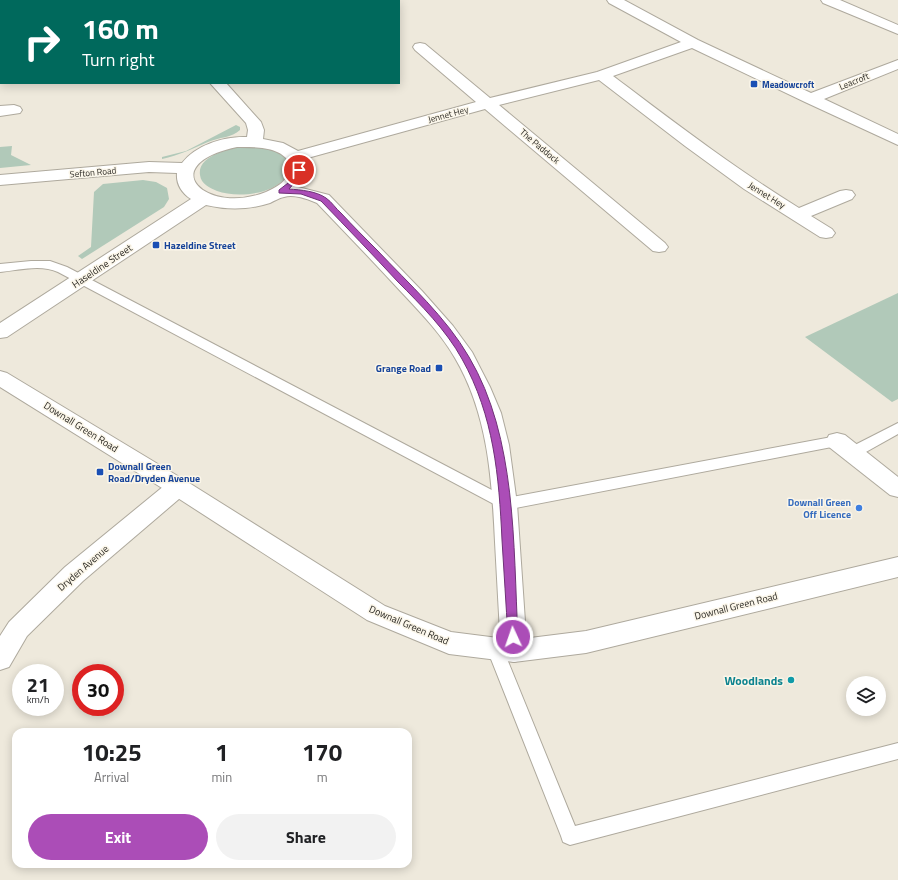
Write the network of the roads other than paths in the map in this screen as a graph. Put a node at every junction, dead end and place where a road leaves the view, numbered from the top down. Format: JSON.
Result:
{"nodes":[{"id":1,"x":614,"y":0,"type":"edge"},
{"id":2,"x":828,"y":0,"type":"edge"},
{"id":3,"x":898,"y":30,"type":"edge"},
{"id":4,"x":693,"y":43,"type":"junction"},
{"id":5,"x":420,"y":47,"type":"dead end"},
{"id":6,"x":898,"y":64,"type":"edge"},
{"id":7,"x":602,"y":75,"type":"junction"},
{"id":8,"x":219,"y":84,"type":"edge"},
{"id":9,"x":810,"y":99,"type":"junction"},
{"id":10,"x":489,"y":103,"type":"junction"},
{"id":11,"x":898,"y":140,"type":"edge"},
{"id":12,"x":254,"y":142,"type":"junction"},
{"id":13,"x":294,"y":157,"type":"junction"},
{"id":14,"x":187,"y":168,"type":"junction"},
{"id":15,"x":0,"y":180,"type":"edge"},
{"id":16,"x":282,"y":191,"type":"junction"},
{"id":17,"x":846,"y":195,"type":"dead end"},
{"id":18,"x":204,"y":198,"type":"junction"},
{"id":19,"x":797,"y":215,"type":"junction"},
{"id":20,"x":826,"y":233,"type":"dead end"},
{"id":21,"x":659,"y":247,"type":"dead end"},
{"id":22,"x":0,"y":268,"type":"edge"},
{"id":23,"x":81,"y":280,"type":"junction"},
{"id":24,"x":0,"y":332,"type":"edge"},
{"id":25,"x":0,"y":378,"type":"edge"},
{"id":26,"x":898,"y":428,"type":"edge"},
{"id":27,"x":844,"y":447,"type":"junction"},
{"id":28,"x":178,"y":487,"type":"junction"},
{"id":29,"x":898,"y":489,"type":"edge"},
{"id":30,"x":505,"y":504,"type":"junction"},
{"id":31,"x":898,"y":567,"type":"edge"},
{"id":32,"x":504,"y":650,"type":"junction"},
{"id":33,"x":0,"y":659,"type":"edge"},
{"id":34,"x":898,"y":751,"type":"edge"}],
"edges":[{"from":1,"to":4,"type":"street"},
{"from":2,"to":3,"type":"street"},
{"from":4,"to":7,"type":"street","name":"Jennet Hey"},
{"from":4,"to":9,"type":"street"},
{"from":5,"to":10,"type":"street","name":"The Paddock"},
{"from":6,"to":9,"type":"street","name":"Leacroft"},
{"from":7,"to":10,"type":"street","name":"Jennet Hey"},
{"from":7,"to":19,"type":"street","name":"Jennet Hey"},
{"from":8,"to":12,"type":"street"},
{"from":9,"to":11,"type":"street"},
{"from":10,"to":13,"type":"street","name":"Jennet Hey"},
{"from":10,"to":21,"type":"street","name":"The Paddock"},
{"from":12,"to":13,"type":"street"},
{"from":12,"to":14,"type":"street"},
{"from":13,"to":16,"type":"street"},
{"from":14,"to":15,"type":"street","name":"Sefton Road"},
{"from":14,"to":18,"type":"street"},
{"from":16,"to":18,"type":"street"},
{"from":16,"to":30,"type":"street"},
{"from":17,"to":19,"type":"street"},
{"from":18,"to":23,"type":"street","name":"Haseldine Street"},
{"from":19,"to":20,"type":"street","name":"Jennet Hey"},
{"from":22,"to":23,"type":"lane"},
{"from":23,"to":24,"type":"street","name":"Haseldine Street"},
{"from":23,"to":30,"type":"lane"},
{"from":25,"to":28,"type":"street","name":"Downall Green Road"},
{"from":26,"to":27,"type":"lane"},
{"from":27,"to":29,"type":"street"},
{"from":27,"to":30,"type":"lane"},
{"from":28,"to":32,"type":"street","name":"Downall Green Road"},
{"from":28,"to":33,"type":"street","name":"Dryden Avenue"},
{"from":30,"to":32,"type":"street"},
{"from":31,"to":32,"type":"street","name":"Downall Green Road"},
{"from":32,"to":34,"type":"lane"}]}
